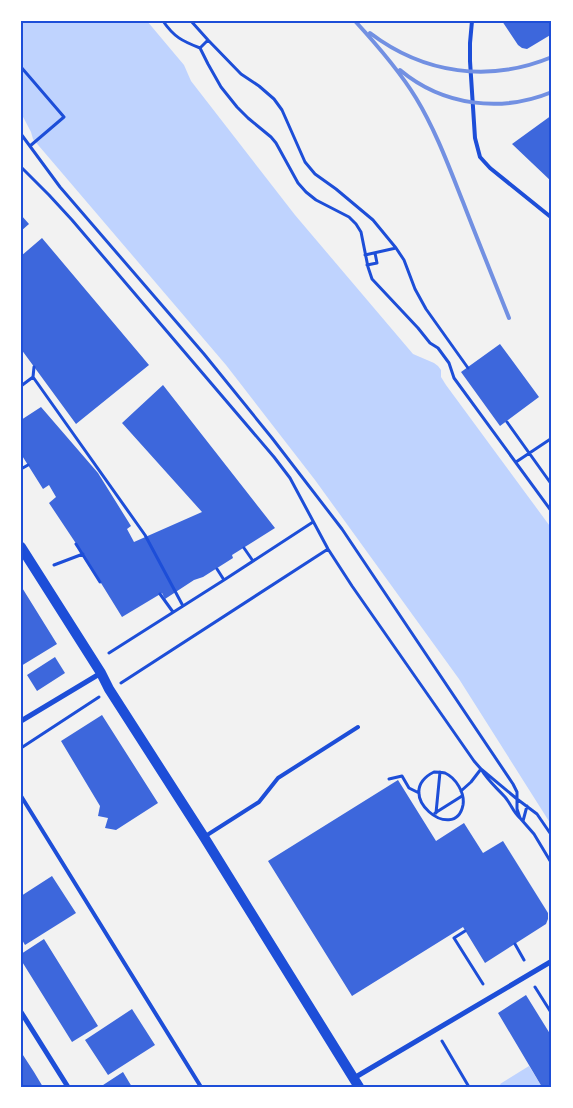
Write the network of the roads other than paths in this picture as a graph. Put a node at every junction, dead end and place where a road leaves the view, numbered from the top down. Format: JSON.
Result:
{"nodes":[{"id":1,"x":472,"y":21,"type":"edge"},
{"id":2,"x":552,"y":218,"type":"edge"},
{"id":3,"x":21,"y":547,"type":"edge"},
{"id":4,"x":100,"y":673,"type":"junction"},
{"id":5,"x":21,"y":721,"type":"edge"},
{"id":6,"x":358,"y":727,"type":"dead end"},
{"id":7,"x":21,"y":796,"type":"edge"},
{"id":8,"x":204,"y":838,"type":"junction"},
{"id":9,"x":552,"y":961,"type":"edge"},
{"id":10,"x":21,"y":1012,"type":"edge"},
{"id":11,"x":356,"y":1082,"type":"edge"},
{"id":12,"x":68,"y":1087,"type":"edge"},
{"id":13,"x":201,"y":1087,"type":"edge"}],
"edges":[{"from":1,"to":2,"type":"lane"},
{"from":3,"to":4,"type":"main road"},
{"from":4,"to":5,"type":"street"},
{"from":4,"to":8,"type":"main road"},
{"from":6,"to":8,"type":"lane"},
{"from":7,"to":13,"type":"lane"},
{"from":8,"to":11,"type":"main road"},
{"from":9,"to":11,"type":"street"},
{"from":10,"to":12,"type":"street"}]}
